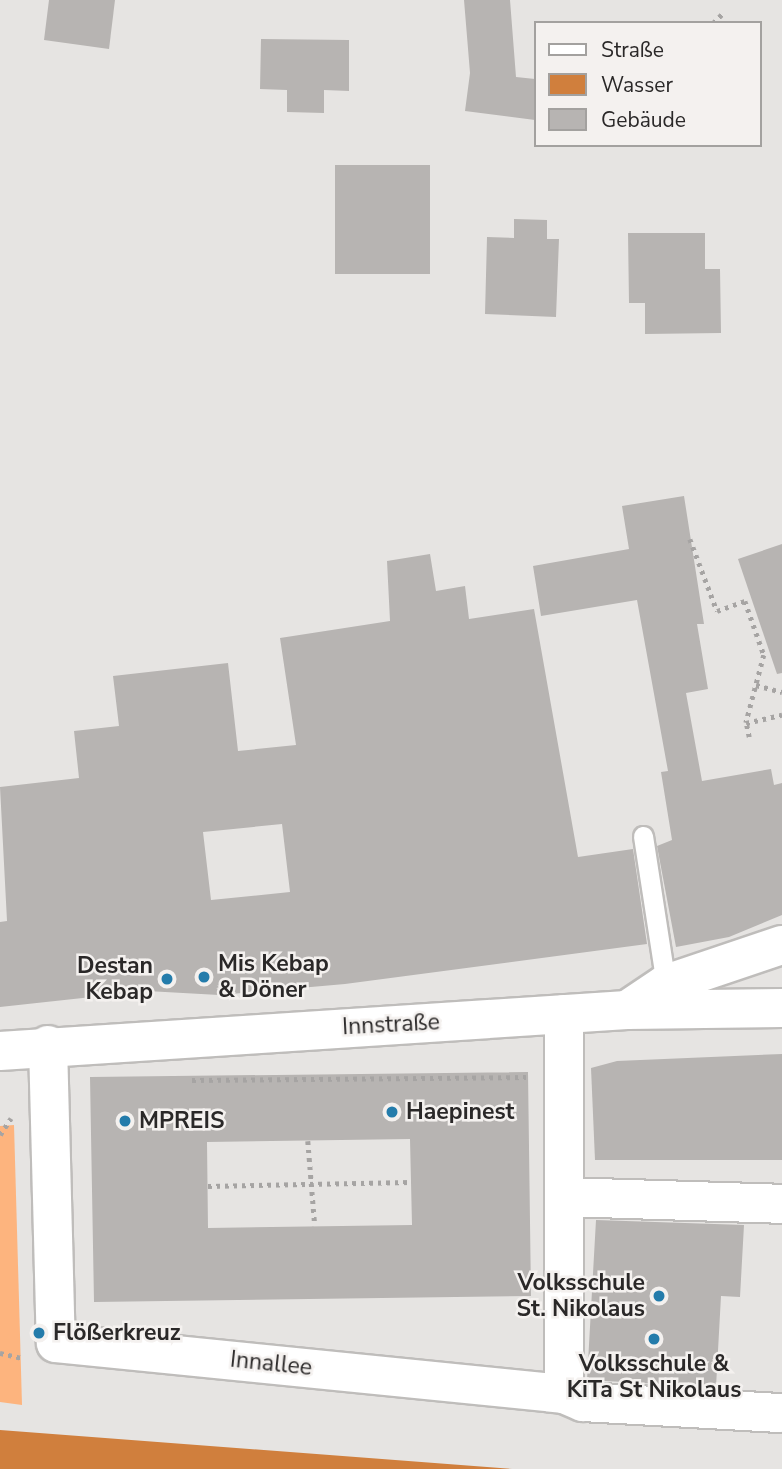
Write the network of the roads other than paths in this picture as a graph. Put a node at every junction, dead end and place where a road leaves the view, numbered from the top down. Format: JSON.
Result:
{"nodes":[{"id":1,"x":643,"y":836,"type":"dead end"},
{"id":2,"x":782,"y":945,"type":"edge"},
{"id":3,"x":666,"y":984,"type":"junction"},
{"id":4,"x":782,"y":1008,"type":"edge"},
{"id":5,"x":627,"y":1010,"type":"junction"},
{"id":6,"x":564,"y":1014,"type":"junction"},
{"id":7,"x":48,"y":1045,"type":"junction"},
{"id":8,"x":0,"y":1051,"type":"edge"},
{"id":9,"x":564,"y":1197,"type":"junction"},
{"id":10,"x":782,"y":1204,"type":"edge"},
{"id":11,"x":564,"y":1394,"type":"junction"},
{"id":12,"x":782,"y":1413,"type":"edge"}],
"edges":[{"from":1,"to":3,"type":"lane"},
{"from":2,"to":3,"type":"street"},
{"from":3,"to":5,"type":"street"},
{"from":4,"to":5,"type":"street","name":"Innstraße"},
{"from":5,"to":6,"type":"street","name":"Innstraße"},
{"from":6,"to":7,"type":"street","name":"Innstraße"},
{"from":6,"to":9,"type":"street"},
{"from":7,"to":8,"type":"street","name":"Innstraße"},
{"from":7,"to":11,"type":"street","name":"Innallee"},
{"from":9,"to":10,"type":"street"},
{"from":9,"to":11,"type":"street"},
{"from":11,"to":12,"type":"street","name":"Innallee"}]}
